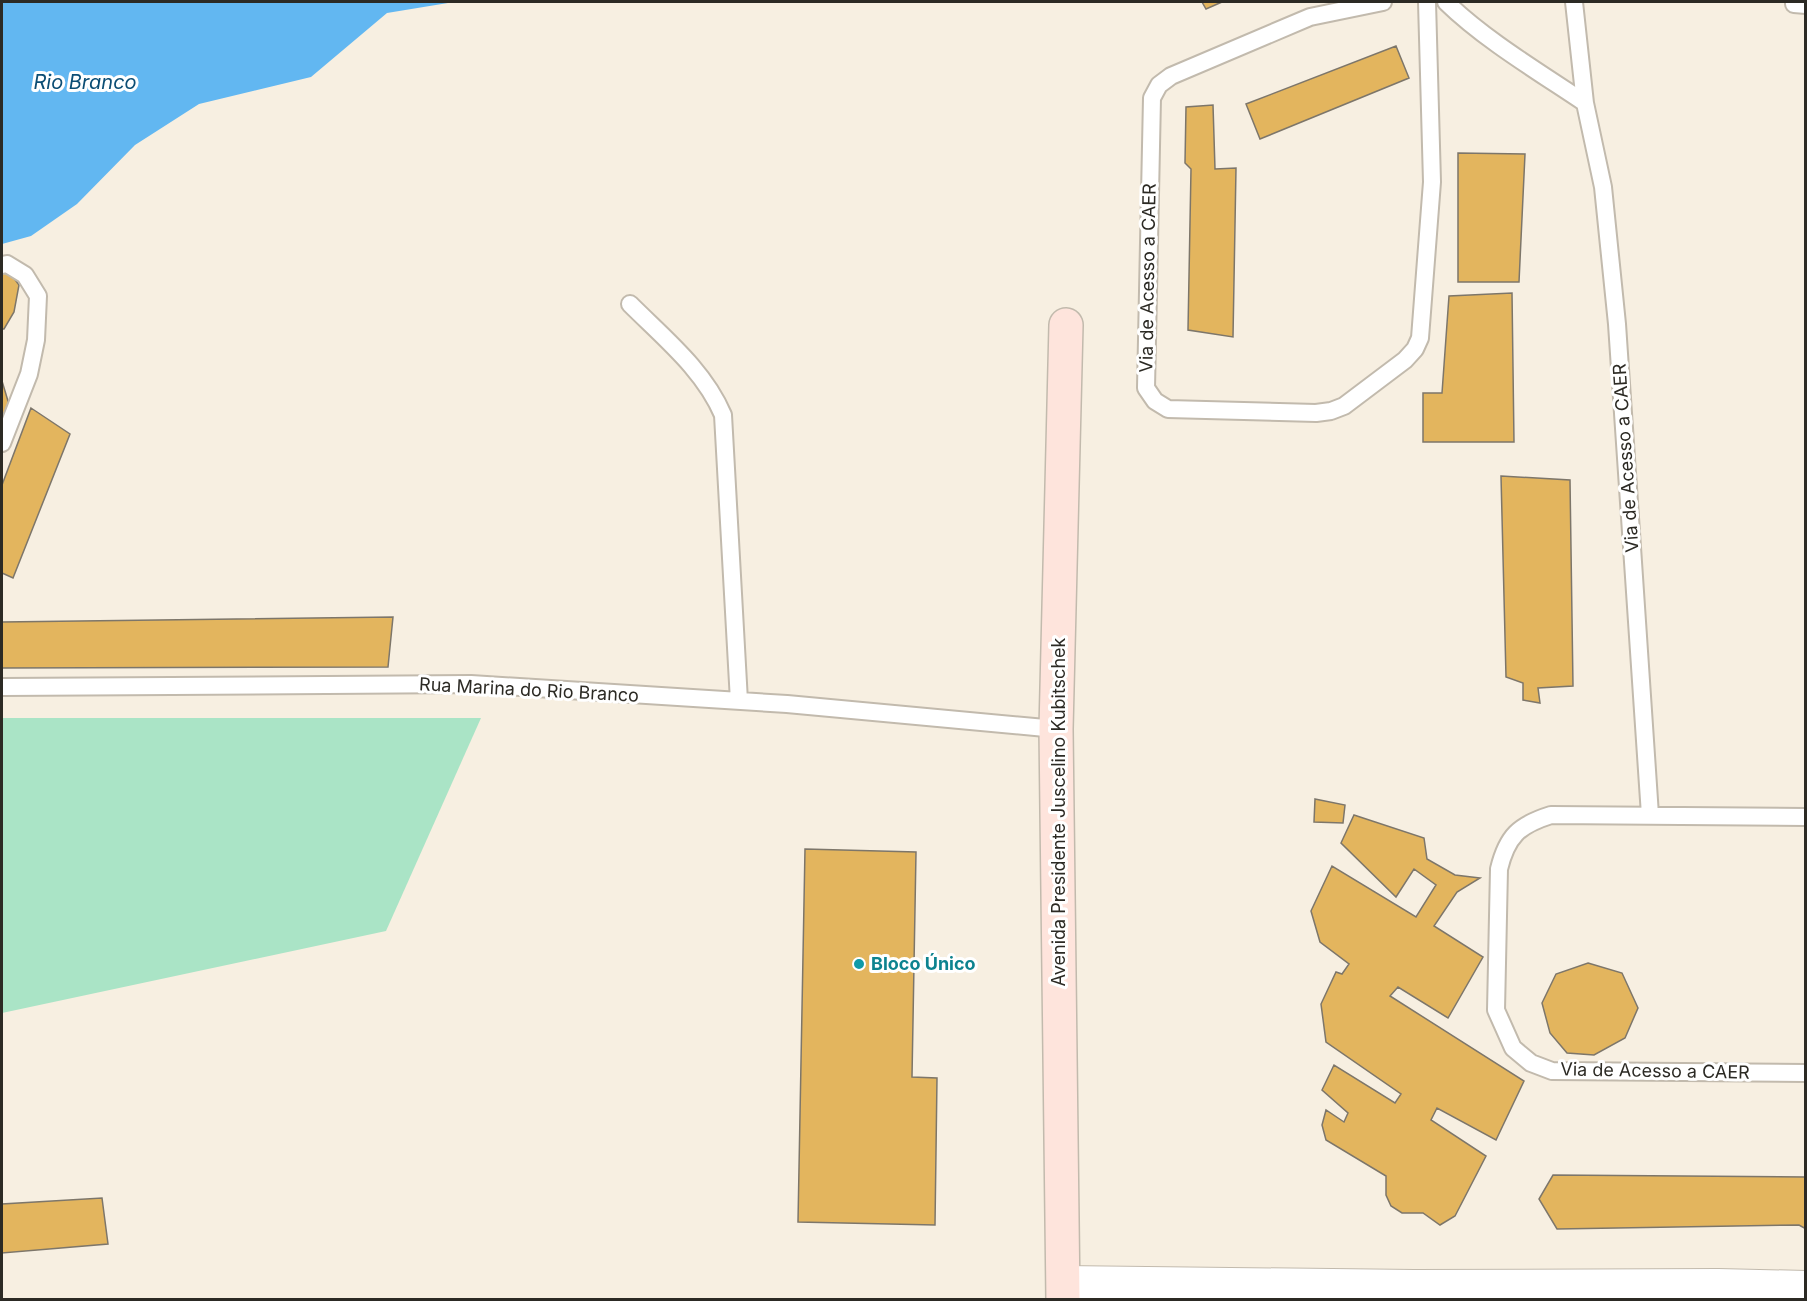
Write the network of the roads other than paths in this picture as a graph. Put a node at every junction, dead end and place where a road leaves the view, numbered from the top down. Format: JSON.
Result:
{"nodes":[{"id":1,"x":1383,"y":2,"type":"edge"},
{"id":2,"x":1427,"y":2,"type":"edge"},
{"id":3,"x":1446,"y":2,"type":"edge"},
{"id":4,"x":1574,"y":2,"type":"edge"},
{"id":5,"x":1585,"y":103,"type":"junction"},
{"id":6,"x":2,"y":265,"type":"edge"},
{"id":7,"x":630,"y":304,"type":"dead end"},
{"id":8,"x":1066,"y":325,"type":"dead end"},
{"id":9,"x":2,"y":443,"type":"edge"},
{"id":10,"x":2,"y":687,"type":"edge"},
{"id":11,"x":739,"y":701,"type":"junction"},
{"id":12,"x":1056,"y":729,"type":"junction"},
{"id":13,"x":1650,"y":815,"type":"junction"},
{"id":14,"x":1806,"y":818,"type":"edge"},
{"id":15,"x":1806,"y":1073,"type":"edge"},
{"id":16,"x":1806,"y":1287,"type":"edge"},
{"id":17,"x":1063,"y":1291,"type":"edge"},
{"id":18,"x":1718,"y":1292,"type":"edge"},
{"id":19,"x":1414,"y":1293,"type":"edge"}],
"edges":[{"from":1,"to":2,"type":"lane","name":"Via de Acesso a CAER"},
{"from":3,"to":5,"type":"lane"},
{"from":4,"to":5,"type":"lane","name":"Via de Acesso a CAER"},
{"from":5,"to":13,"type":"lane","name":"Via de Acesso a CAER"},
{"from":6,"to":9,"type":"lane"},
{"from":7,"to":11,"type":"lane"},
{"from":8,"to":12,"type":"street","name":"Avenida Presidente Juscelino Kubitschek"},
{"from":10,"to":11,"type":"lane","name":"Rua Marina do Rio Branco"},
{"from":11,"to":12,"type":"lane","name":"Rua Marina do Rio Branco"},
{"from":12,"to":17,"type":"street","name":"Avenida Presidente Juscelino Kubitschek"},
{"from":13,"to":14,"type":"lane","name":"Via de Acesso a CAER"},
{"from":13,"to":15,"type":"lane","name":"Via de Acesso a CAER"},
{"from":16,"to":18,"type":"street"},
{"from":17,"to":19,"type":"street"},
{"from":18,"to":19,"type":"street"}]}
